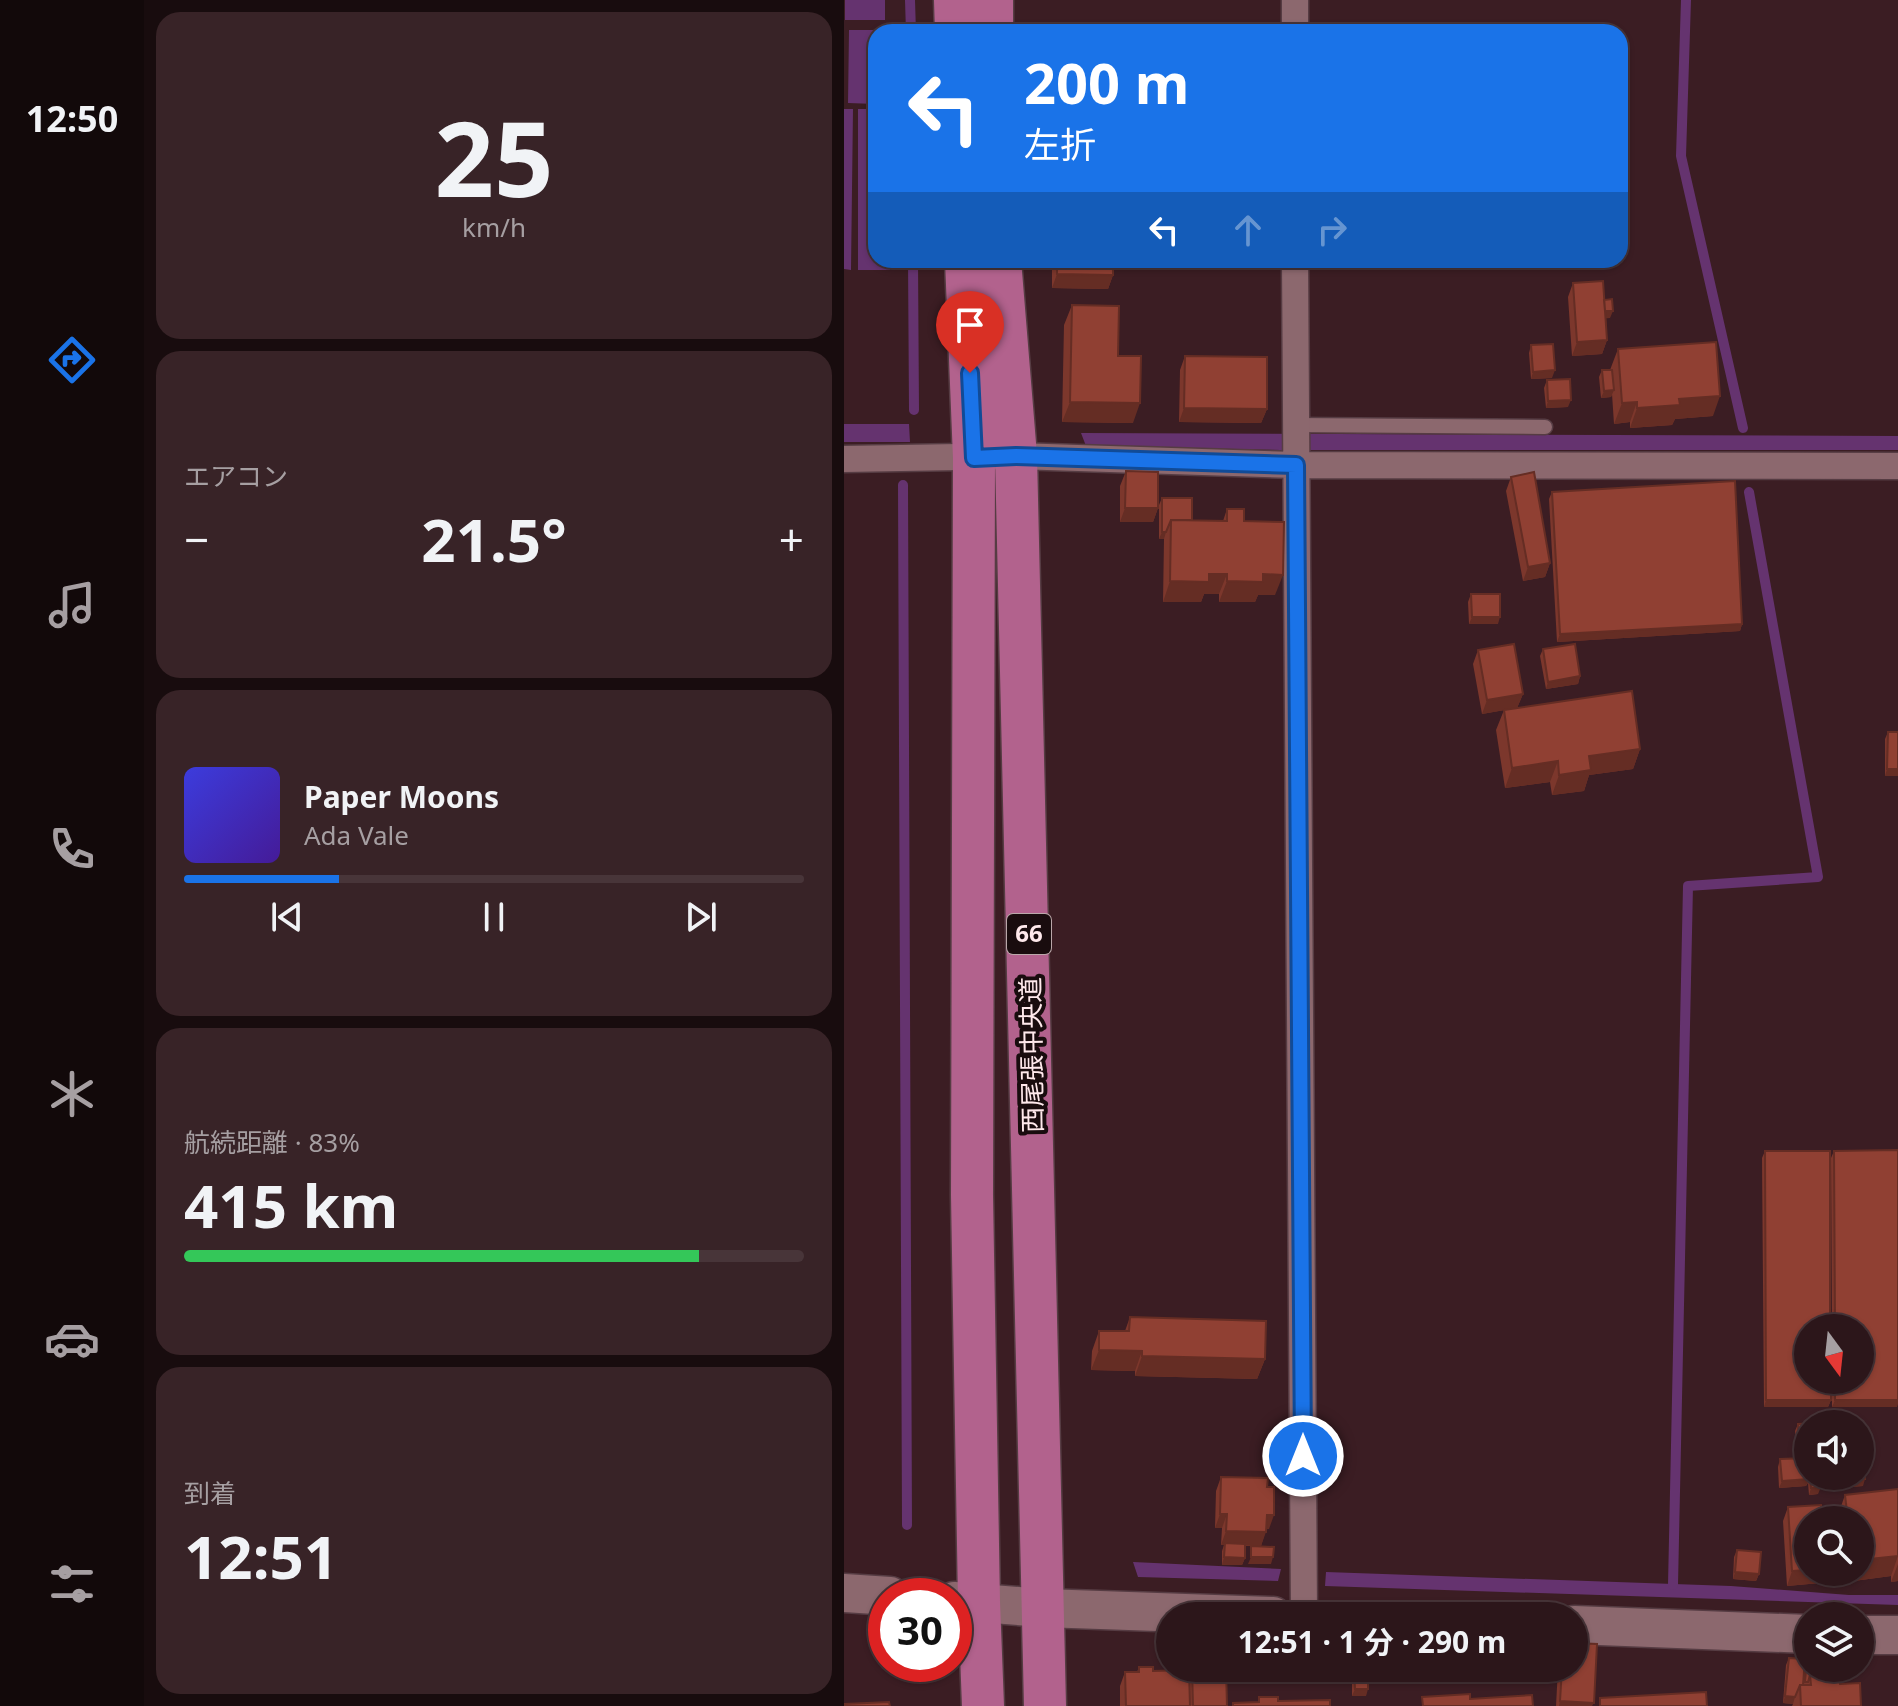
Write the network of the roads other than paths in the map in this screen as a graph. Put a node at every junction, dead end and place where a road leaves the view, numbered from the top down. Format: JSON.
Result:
{"nodes":[{"id":1,"x":955,"y":0,"type":"edge"},
{"id":2,"x":992,"y":0,"type":"edge"},
{"id":3,"x":1295,"y":0,"type":"edge"},
{"id":4,"x":956,"y":24,"type":"edge"},
{"id":5,"x":992,"y":24,"type":"edge"},
{"id":6,"x":1295,"y":24,"type":"edge"},
{"id":7,"x":966,"y":268,"type":"edge"},
{"id":8,"x":1001,"y":268,"type":"edge"},
{"id":9,"x":1295,"y":268,"type":"edge"},
{"id":10,"x":1545,"y":427,"type":"dead end"},
{"id":11,"x":1295,"y":444,"type":"junction"},
{"id":12,"x":1016,"y":456,"type":"junction"},
{"id":13,"x":974,"y":458,"type":"junction"},
{"id":14,"x":844,"y":459,"type":"edge"},
{"id":15,"x":1898,"y":466,"type":"edge"},
{"id":16,"x":966,"y":1578,"type":"edge"},
{"id":17,"x":844,"y":1593,"type":"edge"},
{"id":18,"x":868,"y":1595,"type":"edge"},
{"id":19,"x":972,"y":1602,"type":"edge"},
{"id":20,"x":1304,"y":1602,"type":"edge"},
{"id":21,"x":1043,"y":1608,"type":"junction"},
{"id":22,"x":1156,"y":1612,"type":"edge"},
{"id":23,"x":1588,"y":1626,"type":"edge"},
{"id":24,"x":1794,"y":1633,"type":"edge"},
{"id":25,"x":1874,"y":1635,"type":"edge"},
{"id":26,"x":1898,"y":1635,"type":"edge"},
{"id":27,"x":972,"y":1639,"type":"edge"},
{"id":28,"x":983,"y":1706,"type":"edge"},
{"id":29,"x":1045,"y":1706,"type":"edge"}],
"edges":[{"from":1,"to":4,"type":"main road"},
{"from":2,"to":5,"type":"main road"},
{"from":3,"to":6,"type":"street"},
{"from":7,"to":13,"type":"main road","number":"66"},
{"from":8,"to":12,"type":"main road","name":"西尾張中央道","number":"66"},
{"from":9,"to":11,"type":"street"},
{"from":10,"to":11,"type":"lane"},
{"from":11,"to":12,"type":"street"},
{"from":11,"to":15,"type":"street"},
{"from":11,"to":20,"type":"street"},
{"from":12,"to":13,"type":"street"},
{"from":12,"to":21,"type":"main road","name":"西尾張中央道","number":"66"},
{"from":13,"to":14,"type":"street"},
{"from":13,"to":16,"type":"main road","number":"66"},
{"from":17,"to":18,"type":"main road"},
{"from":19,"to":21,"type":"main road"},
{"from":21,"to":22,"type":"main road"},
{"from":21,"to":29,"type":"main road","name":"西尾張中央道","number":"66"},
{"from":23,"to":24,"type":"main road"},
{"from":25,"to":26,"type":"main road"},
{"from":27,"to":28,"type":"main road","number":"66"}]}
